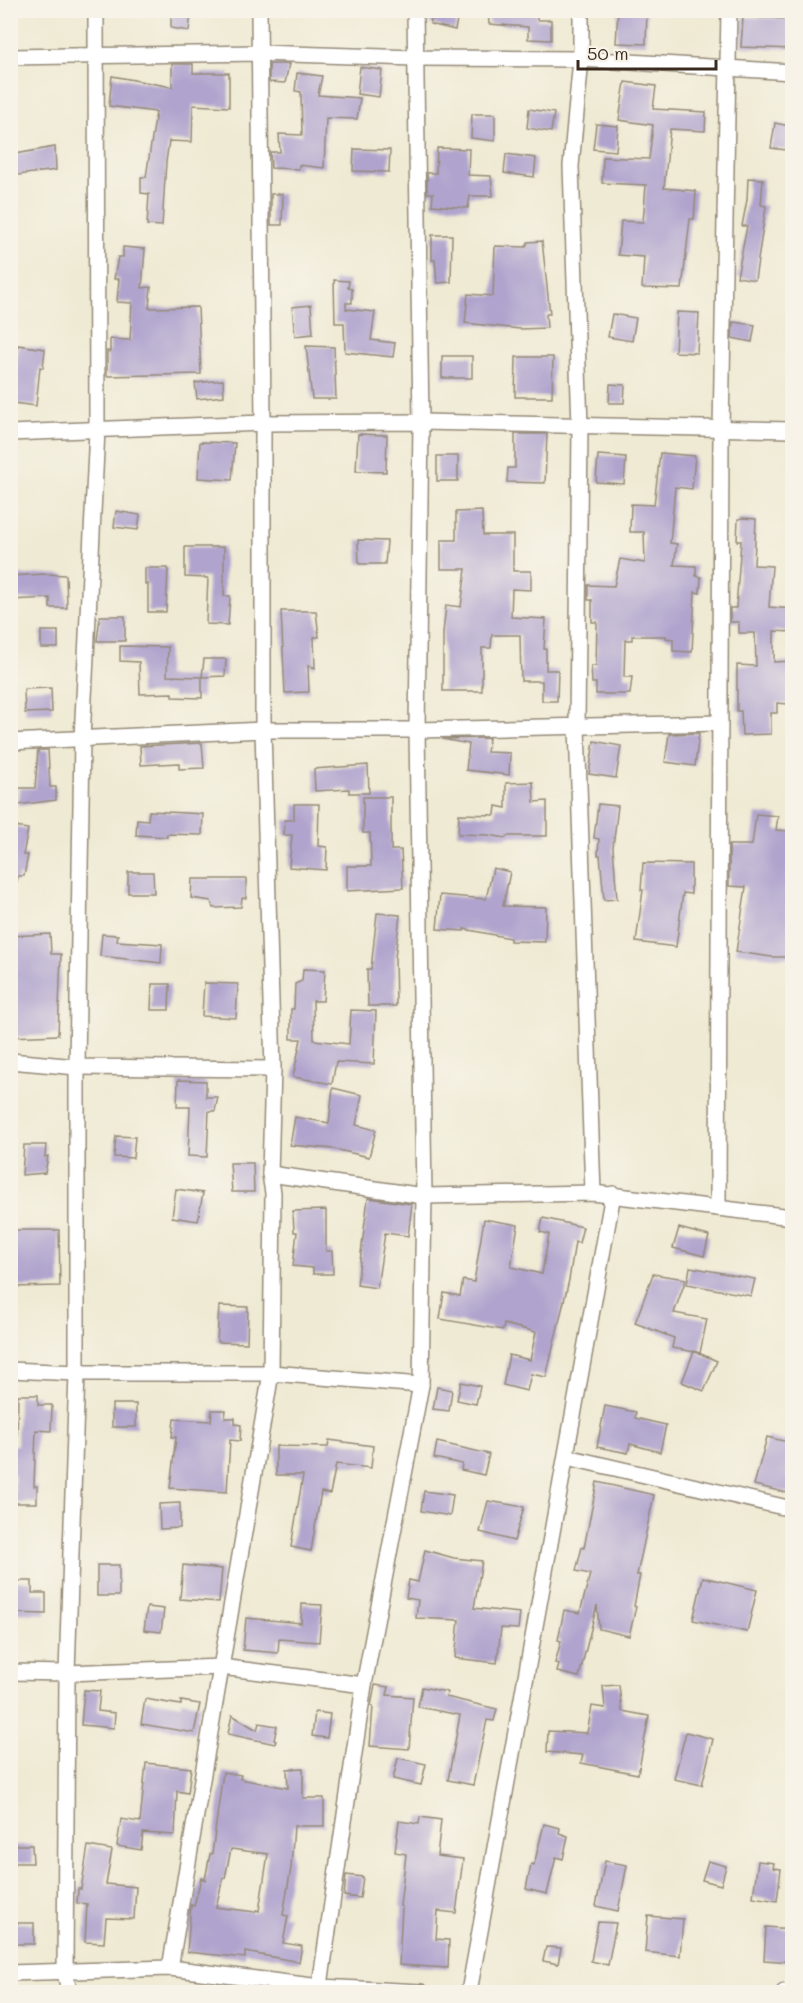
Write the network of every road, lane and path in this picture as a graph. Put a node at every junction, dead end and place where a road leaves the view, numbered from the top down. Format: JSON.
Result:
{"nodes":[{"id":1,"x":96,"y":10,"type":"edge"},
{"id":2,"x":259,"y":10,"type":"edge"},
{"id":3,"x":415,"y":10,"type":"edge"},
{"id":4,"x":581,"y":10,"type":"edge"},
{"id":5,"x":729,"y":10,"type":"edge"},
{"id":6,"x":259,"y":53,"type":"junction"},
{"id":7,"x":96,"y":55,"type":"junction"},
{"id":8,"x":10,"y":57,"type":"edge"},
{"id":9,"x":415,"y":58,"type":"junction"},
{"id":10,"x":581,"y":59,"type":"junction"},
{"id":11,"x":728,"y":67,"type":"junction"},
{"id":12,"x":792,"y":72,"type":"edge"},
{"id":13,"x":421,"y":422,"type":"junction"},
{"id":14,"x":263,"y":423,"type":"junction"},
{"id":15,"x":580,"y":426,"type":"junction"},
{"id":16,"x":721,"y":429,"type":"junction"},
{"id":17,"x":97,"y":430,"type":"junction"},
{"id":18,"x":792,"y":430,"type":"edge"},
{"id":19,"x":10,"y":432,"type":"edge"},
{"id":20,"x":720,"y":723,"type":"junction"},
{"id":21,"x":577,"y":728,"type":"junction"},
{"id":22,"x":263,"y":730,"type":"junction"},
{"id":23,"x":417,"y":730,"type":"junction"},
{"id":24,"x":82,"y":739,"type":"junction"},
{"id":25,"x":10,"y":742,"type":"edge"},
{"id":26,"x":10,"y":1061,"type":"edge"},
{"id":27,"x":77,"y":1067,"type":"junction"},
{"id":28,"x":273,"y":1069,"type":"junction"},
{"id":29,"x":270,"y":1174,"type":"junction"},
{"id":30,"x":593,"y":1193,"type":"junction"},
{"id":31,"x":613,"y":1194,"type":"junction"},
{"id":32,"x":424,"y":1196,"type":"junction"},
{"id":33,"x":718,"y":1208,"type":"junction"},
{"id":34,"x":792,"y":1217,"type":"edge"},
{"id":35,"x":10,"y":1371,"type":"edge"},
{"id":36,"x":77,"y":1373,"type":"junction"},
{"id":37,"x":271,"y":1373,"type":"junction"},
{"id":38,"x":421,"y":1385,"type":"junction"},
{"id":39,"x":567,"y":1457,"type":"junction"},
{"id":40,"x":792,"y":1509,"type":"edge"},
{"id":41,"x":221,"y":1667,"type":"junction"},
{"id":42,"x":10,"y":1672,"type":"edge"},
{"id":43,"x":68,"y":1673,"type":"junction"},
{"id":44,"x":364,"y":1685,"type":"junction"},
{"id":45,"x":171,"y":1968,"type":"junction"},
{"id":46,"x":65,"y":1972,"type":"junction"},
{"id":47,"x":10,"y":1973,"type":"edge"},
{"id":48,"x":319,"y":1990,"type":"edge"},
{"id":49,"x":69,"y":1992,"type":"edge"},
{"id":50,"x":421,"y":1992,"type":"edge"},
{"id":51,"x":469,"y":1992,"type":"edge"},
{"id":52,"x":784,"y":1992,"type":"edge"},
{"id":53,"x":792,"y":1992,"type":"edge"}],
"edges":[{"from":1,"to":7,"type":"street"},
{"from":2,"to":6,"type":"street"},
{"from":3,"to":9,"type":"street"},
{"from":4,"to":10,"type":"street"},
{"from":5,"to":11,"type":"street"},
{"from":6,"to":7,"type":"street"},
{"from":6,"to":9,"type":"street"},
{"from":6,"to":14,"type":"street"},
{"from":7,"to":8,"type":"street"},
{"from":7,"to":17,"type":"street"},
{"from":9,"to":10,"type":"street"},
{"from":9,"to":13,"type":"street"},
{"from":10,"to":11,"type":"street"},
{"from":10,"to":15,"type":"street"},
{"from":11,"to":12,"type":"street"},
{"from":11,"to":16,"type":"street"},
{"from":13,"to":14,"type":"street"},
{"from":13,"to":15,"type":"street"},
{"from":13,"to":23,"type":"street"},
{"from":14,"to":17,"type":"street"},
{"from":14,"to":22,"type":"street"},
{"from":15,"to":16,"type":"street"},
{"from":15,"to":21,"type":"street"},
{"from":16,"to":18,"type":"street"},
{"from":16,"to":20,"type":"street"},
{"from":17,"to":19,"type":"street"},
{"from":17,"to":24,"type":"street"},
{"from":20,"to":21,"type":"street"},
{"from":20,"to":33,"type":"street"},
{"from":21,"to":23,"type":"street"},
{"from":21,"to":30,"type":"street"},
{"from":22,"to":23,"type":"street"},
{"from":22,"to":24,"type":"street"},
{"from":22,"to":28,"type":"street"},
{"from":23,"to":32,"type":"street"},
{"from":24,"to":25,"type":"street"},
{"from":24,"to":27,"type":"street"},
{"from":26,"to":27,"type":"street"},
{"from":27,"to":28,"type":"street"},
{"from":27,"to":36,"type":"street"},
{"from":28,"to":29,"type":"street"},
{"from":29,"to":32,"type":"street"},
{"from":29,"to":37,"type":"street"},
{"from":30,"to":31,"type":"street"},
{"from":30,"to":32,"type":"street"},
{"from":31,"to":33,"type":"street"},
{"from":31,"to":39,"type":"street"},
{"from":32,"to":38,"type":"street"},
{"from":33,"to":34,"type":"street"},
{"from":35,"to":36,"type":"street"},
{"from":36,"to":37,"type":"street"},
{"from":36,"to":43,"type":"street"},
{"from":37,"to":38,"type":"street"},
{"from":37,"to":41,"type":"street"},
{"from":38,"to":44,"type":"street"},
{"from":39,"to":40,"type":"street"},
{"from":39,"to":51,"type":"street"},
{"from":41,"to":43,"type":"street"},
{"from":41,"to":44,"type":"street"},
{"from":41,"to":45,"type":"street"},
{"from":42,"to":43,"type":"street"},
{"from":43,"to":46,"type":"street"},
{"from":44,"to":48,"type":"street"},
{"from":45,"to":46,"type":"street"},
{"from":45,"to":48,"type":"street"},
{"from":46,"to":47,"type":"street"},
{"from":46,"to":49,"type":"street"},
{"from":48,"to":50,"type":"street"},
{"from":52,"to":53,"type":"street"}]}
